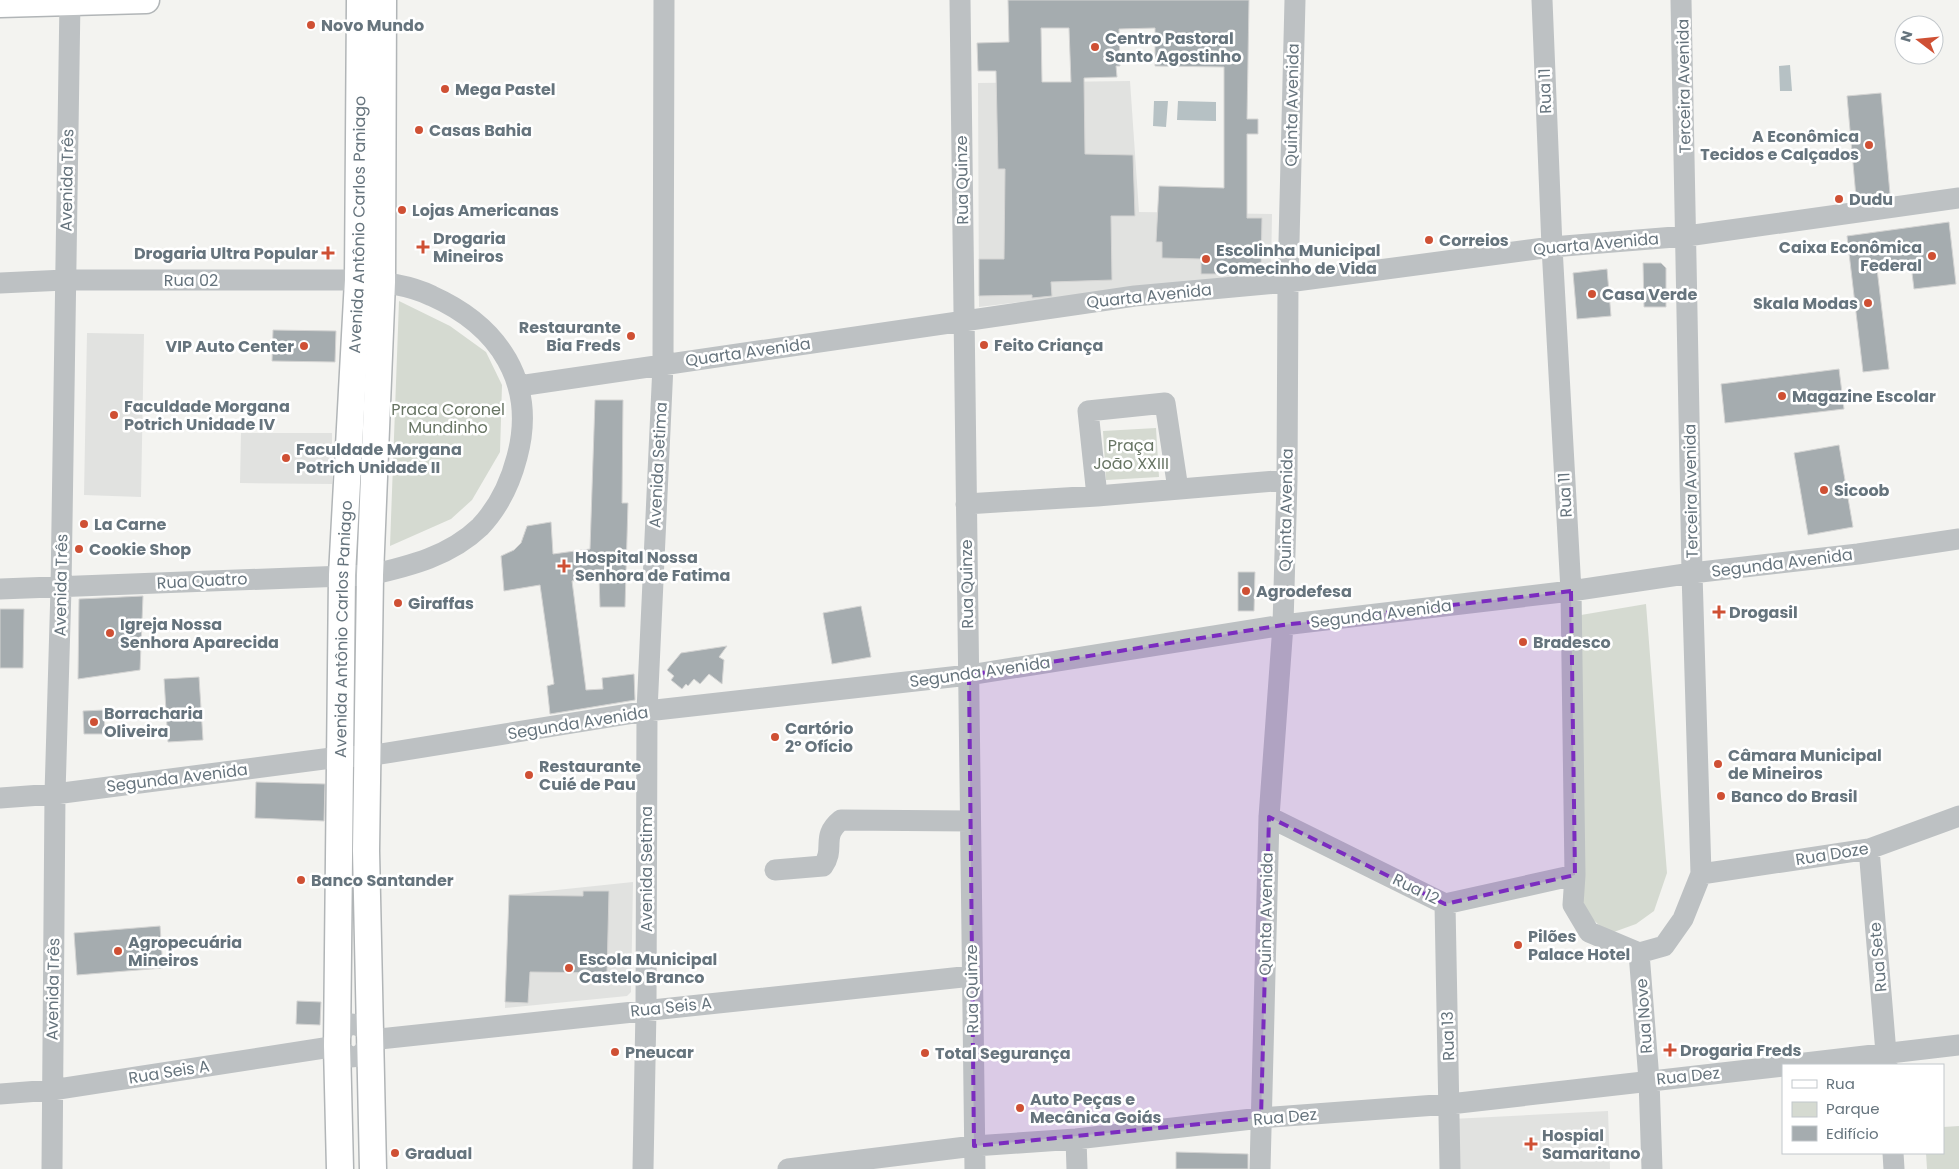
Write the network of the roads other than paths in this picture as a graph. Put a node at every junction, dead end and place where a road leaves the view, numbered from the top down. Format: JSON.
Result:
{"nodes":[{"id":1,"x":146,"y":0,"type":"edge"},
{"id":2,"x":360,"y":0,"type":"edge"},
{"id":3,"x":383,"y":0,"type":"edge"},
{"id":4,"x":664,"y":0,"type":"edge"},
{"id":5,"x":960,"y":0,"type":"edge"},
{"id":6,"x":1294,"y":0,"type":"edge"},
{"id":7,"x":1542,"y":0,"type":"edge"},
{"id":8,"x":1682,"y":0,"type":"edge"},
{"id":9,"x":70,"y":1,"type":"edge"},
{"id":10,"x":0,"y":4,"type":"edge"},
{"id":11,"x":371,"y":88,"type":"junction"},
{"id":12,"x":1959,"y":198,"type":"edge"},
{"id":13,"x":1687,"y":236,"type":"junction"},
{"id":14,"x":1552,"y":247,"type":"junction"},
{"id":15,"x":65,"y":280,"type":"junction"},
{"id":16,"x":370,"y":281,"type":"junction"},
{"id":17,"x":1288,"y":282,"type":"junction"},
{"id":18,"x":0,"y":283,"type":"edge"},
{"id":19,"x":964,"y":321,"type":"junction"},
{"id":20,"x":663,"y":365,"type":"junction"},
{"id":21,"x":519,"y":386,"type":"junction"},
{"id":22,"x":1287,"y":480,"type":"junction"},
{"id":23,"x":1178,"y":490,"type":"junction"},
{"id":24,"x":1097,"y":496,"type":"junction"},
{"id":25,"x":966,"y":504,"type":"junction"},
{"id":26,"x":1959,"y":539,"type":"edge"},
{"id":27,"x":1692,"y":573,"type":"junction"},
{"id":28,"x":342,"y":575,"type":"junction"},
{"id":29,"x":370,"y":575,"type":"junction"},
{"id":30,"x":61,"y":588,"type":"junction"},
{"id":31,"x":0,"y":589,"type":"edge"},
{"id":32,"x":1570,"y":591,"type":"junction"},
{"id":33,"x":1283,"y":625,"type":"junction"},
{"id":34,"x":969,"y":675,"type":"junction"},
{"id":35,"x":647,"y":711,"type":"junction"},
{"id":36,"x":368,"y":756,"type":"junction"},
{"id":37,"x":340,"y":758,"type":"junction"},
{"id":38,"x":55,"y":794,"type":"junction"},
{"id":39,"x":0,"y":798,"type":"edge"},
{"id":40,"x":1268,"y":816,"type":"junction"},
{"id":41,"x":1959,"y":816,"type":"edge"},
{"id":42,"x":970,"y":820,"type":"junction"},
{"id":43,"x":1869,"y":849,"type":"junction"},
{"id":44,"x":366,"y":851,"type":"junction"},
{"id":45,"x":338,"y":852,"type":"junction"},
{"id":46,"x":775,"y":870,"type":"dead end"},
{"id":47,"x":1701,"y":874,"type":"junction"},
{"id":48,"x":1575,"y":875,"type":"junction"},
{"id":49,"x":1445,"y":904,"type":"junction"},
{"id":50,"x":1639,"y":953,"type":"junction"},
{"id":51,"x":972,"y":976,"type":"junction"},
{"id":52,"x":646,"y":1009,"type":"junction"},
{"id":53,"x":370,"y":1040,"type":"junction"},
{"id":54,"x":1959,"y":1045,"type":"edge"},
{"id":55,"x":337,"y":1046,"type":"junction"},
{"id":56,"x":1887,"y":1060,"type":"edge"},
{"id":57,"x":1808,"y":1064,"type":"edge"},
{"id":58,"x":1782,"y":1066,"type":"edge"},
{"id":59,"x":1649,"y":1080,"type":"junction"},
{"id":60,"x":52,"y":1090,"type":"junction"},
{"id":61,"x":0,"y":1094,"type":"edge"},
{"id":62,"x":1450,"y":1104,"type":"junction"},
{"id":63,"x":1262,"y":1118,"type":"junction"},
{"id":64,"x":1076,"y":1139,"type":"junction"},
{"id":65,"x":974,"y":1146,"type":"junction"},
{"id":66,"x":1893,"y":1154,"type":"edge"},
{"id":67,"x":52,"y":1169,"type":"edge"},
{"id":68,"x":340,"y":1169,"type":"edge"},
{"id":69,"x":372,"y":1169,"type":"edge"},
{"id":70,"x":643,"y":1169,"type":"edge"},
{"id":71,"x":788,"y":1169,"type":"edge"},
{"id":72,"x":974,"y":1169,"type":"edge"},
{"id":73,"x":1077,"y":1169,"type":"edge"},
{"id":74,"x":1260,"y":1169,"type":"edge"},
{"id":75,"x":1450,"y":1169,"type":"edge"},
{"id":76,"x":1652,"y":1169,"type":"edge"},
{"id":77,"x":1894,"y":1169,"type":"edge"}],
"edges":[{"from":1,"to":9,"type":"main road"},
{"from":2,"to":11,"type":"main road","name":"Avenida Antônio Carlos Paniago"},
{"from":3,"to":11,"type":"main road","name":"Avenida Antônio Carlos Paniago"},
{"from":4,"to":20,"type":"street","name":"Avenida Setima"},
{"from":5,"to":19,"type":"street","name":"Rua Quinze"},
{"from":6,"to":17,"type":"street","name":"Quinta Avenida"},
{"from":7,"to":14,"type":"street","name":"Rua 11"},
{"from":8,"to":13,"type":"street","name":"Terceira Avenida"},
{"from":9,"to":10,"type":"main road"},
{"from":9,"to":15,"type":"street","name":"Avenida Três"},
{"from":11,"to":16,"type":"main road","name":"Avenida Antônio Carlos Paniago"},
{"from":12,"to":13,"type":"street","name":"Quarta Avenida"},
{"from":13,"to":14,"type":"street","name":"Quarta Avenida"},
{"from":13,"to":27,"type":"street","name":"Terceira Avenida"},
{"from":14,"to":17,"type":"street","name":"Quarta Avenida"},
{"from":14,"to":32,"type":"street","name":"Rua 11"},
{"from":15,"to":16,"type":"street","name":"Rua 02"},
{"from":15,"to":18,"type":"street","name":"Rua 02"},
{"from":15,"to":30,"type":"street","name":"Avenida Três"},
{"from":16,"to":21,"type":"street","name":"Rua 02"},
{"from":16,"to":28,"type":"main road","name":"Avenida Antônio Carlos Paniago"},
{"from":16,"to":29,"type":"main road","name":"Avenida Antônio Carlos Paniago"},
{"from":17,"to":19,"type":"street","name":"Quarta Avenida"},
{"from":17,"to":22,"type":"street","name":"Quinta Avenida"},
{"from":19,"to":20,"type":"street","name":"Quarta Avenida"},
{"from":19,"to":25,"type":"street","name":"Rua Quinze"},
{"from":20,"to":21,"type":"street","name":"Quarta Avenida"},
{"from":20,"to":35,"type":"street","name":"Avenida Setima"},
{"from":21,"to":29,"type":"street","name":"Rua Quatro"},
{"from":22,"to":23,"type":"street"},
{"from":22,"to":33,"type":"street","name":"Quinta Avenida"},
{"from":23,"to":24,"type":"street"},
{"from":23,"to":24,"type":"street"},
{"from":24,"to":25,"type":"street"},
{"from":25,"to":34,"type":"street","name":"Rua Quinze"},
{"from":26,"to":27,"type":"street","name":"Segunda Avenida"},
{"from":27,"to":32,"type":"street","name":"Segunda Avenida"},
{"from":27,"to":47,"type":"street","name":"Terceira Avenida"},
{"from":28,"to":29,"type":"street","name":"Rua Quatro"},
{"from":28,"to":30,"type":"street","name":"Rua Quatro"},
{"from":28,"to":37,"type":"main road","name":"Avenida Antônio Carlos Paniago"},
{"from":29,"to":36,"type":"main road","name":"Avenida Antônio Carlos Paniago"},
{"from":30,"to":31,"type":"street","name":"Rua Quatro"},
{"from":30,"to":38,"type":"street","name":"Avenida Três"},
{"from":32,"to":33,"type":"street","name":"Segunda Avenida"},
{"from":32,"to":48,"type":"street","name":"Rua 11"},
{"from":33,"to":34,"type":"street","name":"Segunda Avenida"},
{"from":33,"to":40,"type":"street","name":"Quinta Avenida"},
{"from":34,"to":35,"type":"street","name":"Segunda Avenida"},
{"from":34,"to":42,"type":"street","name":"Rua Quinze"},
{"from":35,"to":36,"type":"street","name":"Segunda Avenida"},
{"from":35,"to":52,"type":"street","name":"Avenida Setima"},
{"from":36,"to":37,"type":"street","name":"Segunda Avenida"},
{"from":36,"to":44,"type":"main road","name":"Avenida Antônio Carlos Paniago"},
{"from":37,"to":38,"type":"street","name":"Segunda Avenida"},
{"from":37,"to":45,"type":"main road","name":"Avenida Antônio Carlos Paniago"},
{"from":38,"to":39,"type":"street","name":"Segunda Avenida"},
{"from":38,"to":60,"type":"street","name":"Avenida Três"},
{"from":40,"to":49,"type":"street","name":"Rua 12"},
{"from":40,"to":63,"type":"street","name":"Quinta Avenida"},
{"from":41,"to":43,"type":"street","name":"Rua Doze"},
{"from":42,"to":46,"type":"street"},
{"from":42,"to":51,"type":"street","name":"Rua Quinze"},
{"from":43,"to":47,"type":"street","name":"Rua Doze"},
{"from":43,"to":56,"type":"street","name":"Rua Sete"},
{"from":44,"to":45,"type":"main road"},
{"from":44,"to":53,"type":"main road","name":"Avenida Antônio Carlos Paniago"},
{"from":45,"to":55,"type":"main road","name":"Avenida Antônio Carlos Paniago"},
{"from":47,"to":50,"type":"street","name":"Terceira Avenida"},
{"from":48,"to":49,"type":"street","name":"Rua 12"},
{"from":48,"to":50,"type":"street","name":"Rua 11"},
{"from":49,"to":62,"type":"street","name":"Rua 13"},
{"from":50,"to":59,"type":"street","name":"Rua Nove"},
{"from":51,"to":52,"type":"street","name":"Rua Seis A"},
{"from":51,"to":65,"type":"street","name":"Rua Quinze"},
{"from":52,"to":53,"type":"street","name":"Rua Seis A"},
{"from":52,"to":70,"type":"street","name":"Avenida Setima"},
{"from":53,"to":55,"type":"street"},
{"from":53,"to":69,"type":"main road","name":"Avenida Antônio Carlos Paniago"},
{"from":54,"to":56,"type":"street"},
{"from":55,"to":60,"type":"street","name":"Rua Seis A"},
{"from":55,"to":68,"type":"main road","name":"Avenida Antônio Carlos Paniago"},
{"from":56,"to":57,"type":"street"},
{"from":58,"to":59,"type":"street","name":"Rua Dez"},
{"from":59,"to":62,"type":"street","name":"Rua Dez"},
{"from":59,"to":76,"type":"street","name":"Rua Nove"},
{"from":60,"to":61,"type":"street","name":"Rua Seis A"},
{"from":60,"to":67,"type":"street","name":"Avenida Três"},
{"from":62,"to":63,"type":"street","name":"Rua Dez"},
{"from":62,"to":75,"type":"street","name":"Rua 13"},
{"from":63,"to":64,"type":"street","name":"Rua Dez"},
{"from":63,"to":74,"type":"street","name":"Quinta Avenida"},
{"from":64,"to":65,"type":"street","name":"Rua Dez"},
{"from":64,"to":73,"type":"street"},
{"from":65,"to":71,"type":"street","name":"Rua Dez"},
{"from":65,"to":72,"type":"street","name":"Rua Quinze"},
{"from":66,"to":77,"type":"street"}]}
